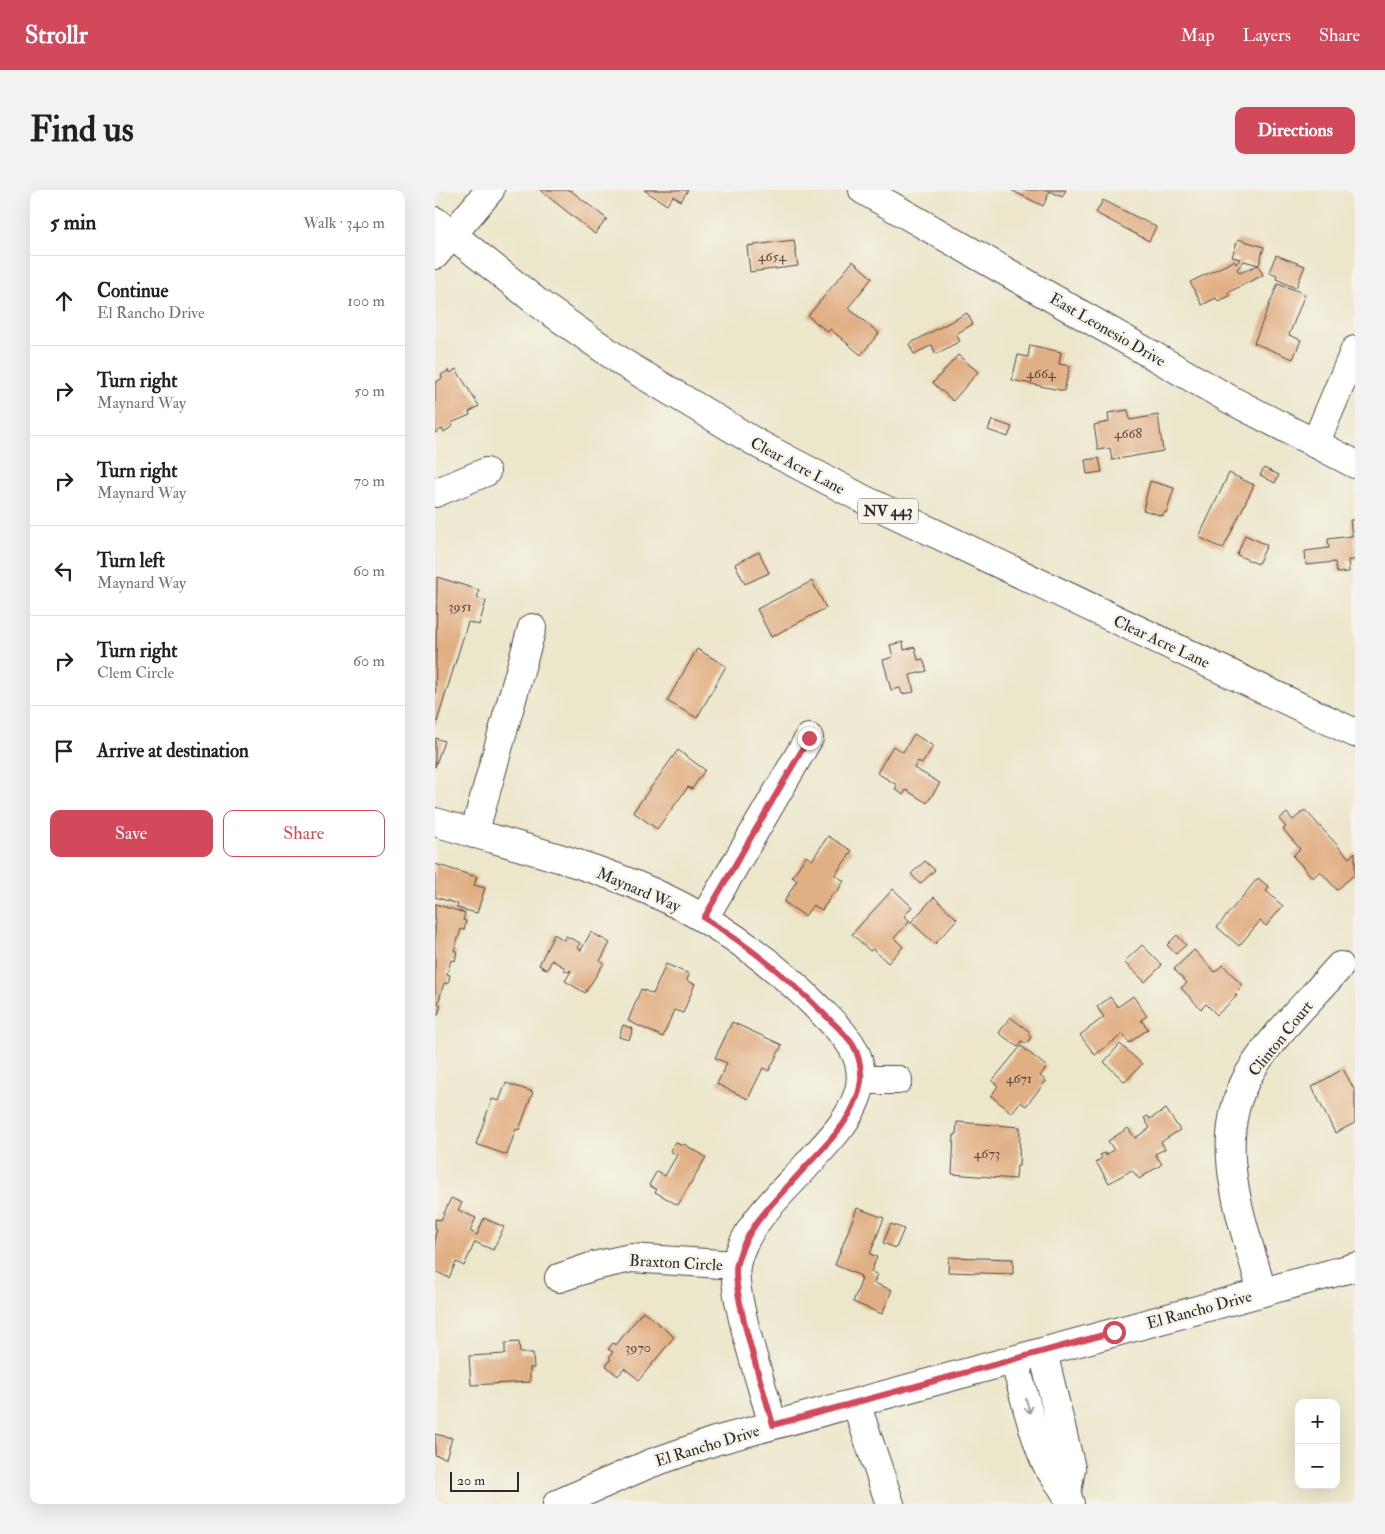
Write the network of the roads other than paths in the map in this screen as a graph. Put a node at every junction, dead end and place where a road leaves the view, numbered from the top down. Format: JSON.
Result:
{"nodes":[{"id":1,"x":490,"y":190,"type":"edge"},
{"id":2,"x":863,"y":190,"type":"edge"},
{"id":3,"x":441,"y":237,"type":"edge"},
{"id":4,"x":1355,"y":350,"type":"edge"},
{"id":5,"x":1315,"y":444,"type":"junction"},
{"id":6,"x":1355,"y":464,"type":"edge"},
{"id":7,"x":486,"y":472,"type":"dead end"},
{"id":8,"x":435,"y":493,"type":"edge"},
{"id":9,"x":531,"y":628,"type":"dead end"},
{"id":10,"x":1355,"y":733,"type":"edge"},
{"id":11,"x":809,"y":738,"type":"dead end"},
{"id":12,"x":435,"y":822,"type":"edge"},
{"id":13,"x":474,"y":834,"type":"junction"},
{"id":14,"x":704,"y":918,"type":"junction"},
{"id":15,"x":1340,"y":966,"type":"dead end"},
{"id":16,"x":861,"y":1080,"type":"junction"},
{"id":17,"x":898,"y":1080,"type":"dead end"},
{"id":18,"x":736,"y":1265,"type":"junction"},
{"id":19,"x":1355,"y":1267,"type":"edge"},
{"id":20,"x":559,"y":1278,"type":"dead end"},
{"id":21,"x":1262,"y":1292,"type":"junction"},
{"id":22,"x":1043,"y":1352,"type":"junction"},
{"id":23,"x":1014,"y":1360,"type":"junction"},
{"id":24,"x":856,"y":1403,"type":"junction"},
{"id":25,"x":773,"y":1425,"type":"junction"},
{"id":26,"x":1069,"y":1498,"type":"edge"},
{"id":27,"x":557,"y":1504,"type":"edge"},
{"id":28,"x":890,"y":1504,"type":"edge"}],
"edges":[{"from":1,"to":3,"type":"street"},
{"from":2,"to":5,"type":"street","name":"East Leonesio Drive"},
{"from":3,"to":10,"type":"street","name":"Clear Acre Lane","number":"NV 443"},
{"from":4,"to":5,"type":"street"},
{"from":5,"to":6,"type":"street","name":"East Leonesio Drive"},
{"from":7,"to":8,"type":"street"},
{"from":9,"to":13,"type":"street"},
{"from":11,"to":14,"type":"street"},
{"from":12,"to":13,"type":"street","name":"Maynard Way"},
{"from":13,"to":14,"type":"street","name":"Maynard Way"},
{"from":14,"to":16,"type":"street","name":"Maynard Way"},
{"from":15,"to":21,"type":"street","name":"Clinton Court"},
{"from":16,"to":17,"type":"street"},
{"from":16,"to":18,"type":"street","name":"Maynard Way"},
{"from":18,"to":20,"type":"street","name":"Braxton Circle"},
{"from":18,"to":25,"type":"street"},
{"from":19,"to":21,"type":"street","name":"El Rancho Drive"},
{"from":21,"to":22,"type":"street","name":"El Rancho Drive"},
{"from":22,"to":23,"type":"street","name":"El Rancho Drive"},
{"from":22,"to":26,"type":"street"},
{"from":23,"to":24,"type":"street","name":"El Rancho Drive"},
{"from":23,"to":26,"type":"street","one_way":true},
{"from":24,"to":25,"type":"street","name":"El Rancho Drive"},
{"from":24,"to":28,"type":"street"},
{"from":25,"to":27,"type":"street","name":"El Rancho Drive"}]}
